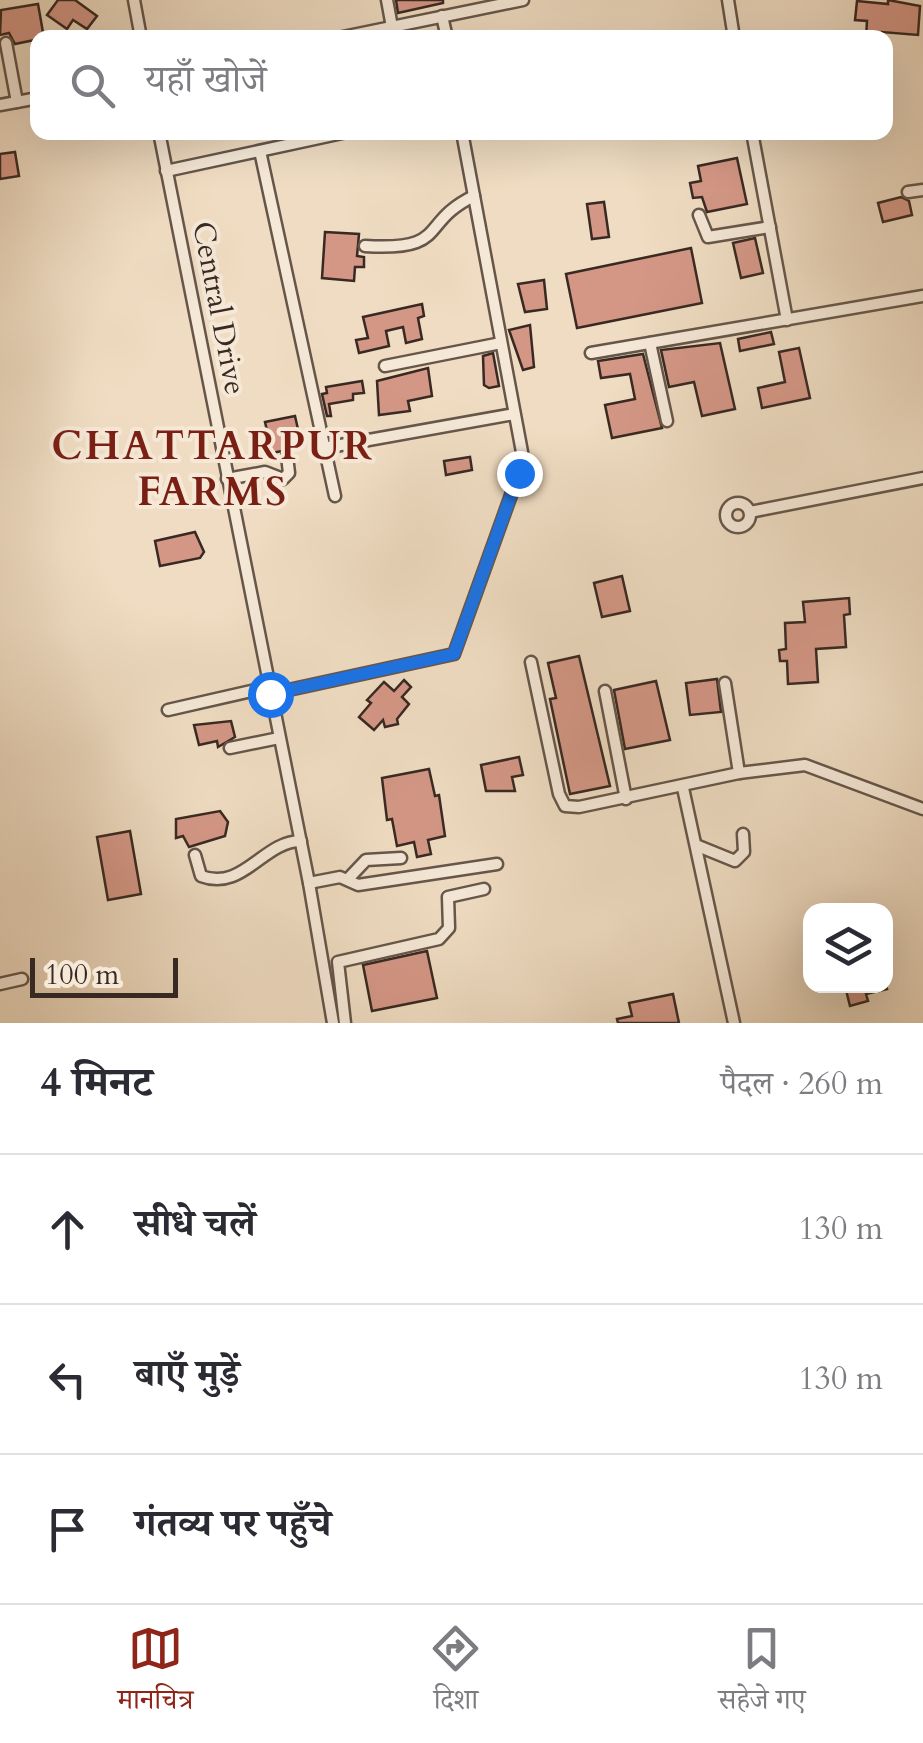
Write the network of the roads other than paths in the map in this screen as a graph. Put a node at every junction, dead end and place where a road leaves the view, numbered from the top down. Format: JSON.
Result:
{"nodes":[{"id":1,"x":134,"y":0,"type":"edge"},
{"id":2,"x":387,"y":0,"type":"edge"},
{"id":3,"x":523,"y":0,"type":"edge"},
{"id":4,"x":728,"y":0,"type":"edge"},
{"id":5,"x":442,"y":16,"type":"junction"},
{"id":6,"x":392,"y":26,"type":"junction"},
{"id":7,"x":140,"y":30,"type":"edge"},
{"id":8,"x":375,"y":30,"type":"edge"},
{"id":9,"x":445,"y":30,"type":"edge"},
{"id":10,"x":733,"y":30,"type":"edge"},
{"id":11,"x":6,"y":43,"type":"dead end"},
{"id":12,"x":30,"y":100,"type":"edge"},
{"id":13,"x":17,"y":102,"type":"junction"},
{"id":14,"x":0,"y":105,"type":"edge"},
{"id":15,"x":160,"y":140,"type":"edge"},
{"id":16,"x":297,"y":140,"type":"edge"},
{"id":17,"x":464,"y":140,"type":"edge"},
{"id":18,"x":754,"y":140,"type":"edge"},
{"id":19,"x":260,"y":151,"type":"junction"},
{"id":20,"x":166,"y":171,"type":"junction"},
{"id":21,"x":923,"y":190,"type":"edge"},
{"id":22,"x":908,"y":192,"type":"dead end"},
{"id":23,"x":474,"y":196,"type":"junction"},
{"id":24,"x":699,"y":215,"type":"dead end"},
{"id":25,"x":770,"y":227,"type":"junction"},
{"id":26,"x":365,"y":246,"type":"dead end"},
{"id":27,"x":923,"y":296,"type":"edge"},
{"id":28,"x":787,"y":320,"type":"junction"},
{"id":29,"x":501,"y":343,"type":"junction"},
{"id":30,"x":650,"y":343,"type":"junction"},
{"id":31,"x":591,"y":352,"type":"dead end"},
{"id":32,"x":386,"y":366,"type":"dead end"},
{"id":33,"x":514,"y":414,"type":"junction"},
{"id":34,"x":668,"y":421,"type":"dead end"},
{"id":35,"x":324,"y":448,"type":"junction"},
{"id":36,"x":286,"y":456,"type":"dead end"},
{"id":37,"x":923,"y":478,"type":"edge"},
{"id":38,"x":227,"y":479,"type":"junction"},
{"id":39,"x":335,"y":496,"type":"dead end"},
{"id":40,"x":750,"y":512,"type":"dead end"},
{"id":41,"x":530,"y":662,"type":"dead end"},
{"id":42,"x":725,"y":683,"type":"dead end"},
{"id":43,"x":270,"y":691,"type":"junction"},
{"id":44,"x":605,"y":691,"type":"dead end"},
{"id":45,"x":168,"y":710,"type":"dead end"},
{"id":46,"x":279,"y":738,"type":"junction"},
{"id":47,"x":230,"y":748,"type":"dead end"},
{"id":48,"x":738,"y":773,"type":"junction"},
{"id":49,"x":684,"y":788,"type":"junction"},
{"id":50,"x":626,"y":798,"type":"junction"},
{"id":51,"x":923,"y":809,"type":"edge"},
{"id":52,"x":743,"y":834,"type":"dead end"},
{"id":53,"x":301,"y":842,"type":"junction"},
{"id":54,"x":698,"y":846,"type":"junction"},
{"id":55,"x":196,"y":856,"type":"dead end"},
{"id":56,"x":401,"y":858,"type":"dead end"},
{"id":57,"x":497,"y":864,"type":"dead end"},
{"id":58,"x":348,"y":879,"type":"junction"},
{"id":59,"x":310,"y":883,"type":"junction"},
{"id":60,"x":484,"y":889,"type":"dead end"},
{"id":61,"x":22,"y":979,"type":"dead end"},
{"id":62,"x":0,"y":984,"type":"edge"},
{"id":63,"x":333,"y":1023,"type":"edge"},
{"id":64,"x":345,"y":1023,"type":"edge"},
{"id":65,"x":734,"y":1023,"type":"edge"}],
"edges":[{"from":1,"to":7,"type":"street"},
{"from":2,"to":6,"type":"street"},
{"from":3,"to":5,"type":"street"},
{"from":4,"to":10,"type":"street"},
{"from":5,"to":6,"type":"street"},
{"from":5,"to":9,"type":"street"},
{"from":6,"to":8,"type":"street"},
{"from":11,"to":13,"type":"street"},
{"from":12,"to":13,"type":"street"},
{"from":13,"to":14,"type":"street"},
{"from":15,"to":20,"type":"street","name":"Central Drive"},
{"from":16,"to":19,"type":"street"},
{"from":17,"to":23,"type":"street"},
{"from":18,"to":25,"type":"street"},
{"from":19,"to":20,"type":"street"},
{"from":19,"to":35,"type":"street"},
{"from":20,"to":38,"type":"street","name":"Central Drive"},
{"from":21,"to":22,"type":"street"},
{"from":23,"to":26,"type":"street"},
{"from":23,"to":29,"type":"street"},
{"from":24,"to":25,"type":"street"},
{"from":25,"to":28,"type":"street"},
{"from":27,"to":28,"type":"street"},
{"from":28,"to":30,"type":"street"},
{"from":29,"to":32,"type":"street"},
{"from":29,"to":33,"type":"street"},
{"from":30,"to":31,"type":"street"},
{"from":30,"to":34,"type":"street"},
{"from":33,"to":35,"type":"street"},
{"from":33,"to":43,"type":"street"},
{"from":35,"to":39,"type":"street"},
{"from":36,"to":38,"type":"street"},
{"from":37,"to":40,"type":"street"},
{"from":38,"to":43,"type":"street","name":"Central Drive"},
{"from":41,"to":50,"type":"street"},
{"from":42,"to":48,"type":"street"},
{"from":43,"to":45,"type":"street"},
{"from":43,"to":46,"type":"street","name":"Central Drive"},
{"from":44,"to":50,"type":"street"},
{"from":46,"to":47,"type":"street"},
{"from":46,"to":53,"type":"street","name":"Central Drive"},
{"from":48,"to":49,"type":"street"},
{"from":48,"to":51,"type":"street"},
{"from":49,"to":50,"type":"street"},
{"from":49,"to":54,"type":"street"},
{"from":52,"to":54,"type":"street"},
{"from":53,"to":55,"type":"street"},
{"from":53,"to":59,"type":"street","name":"Central Drive"},
{"from":54,"to":65,"type":"street"},
{"from":56,"to":58,"type":"street"},
{"from":57,"to":58,"type":"street"},
{"from":58,"to":59,"type":"street"},
{"from":59,"to":63,"type":"street","name":"Central Drive"},
{"from":60,"to":64,"type":"street"},
{"from":61,"to":62,"type":"street"}]}
